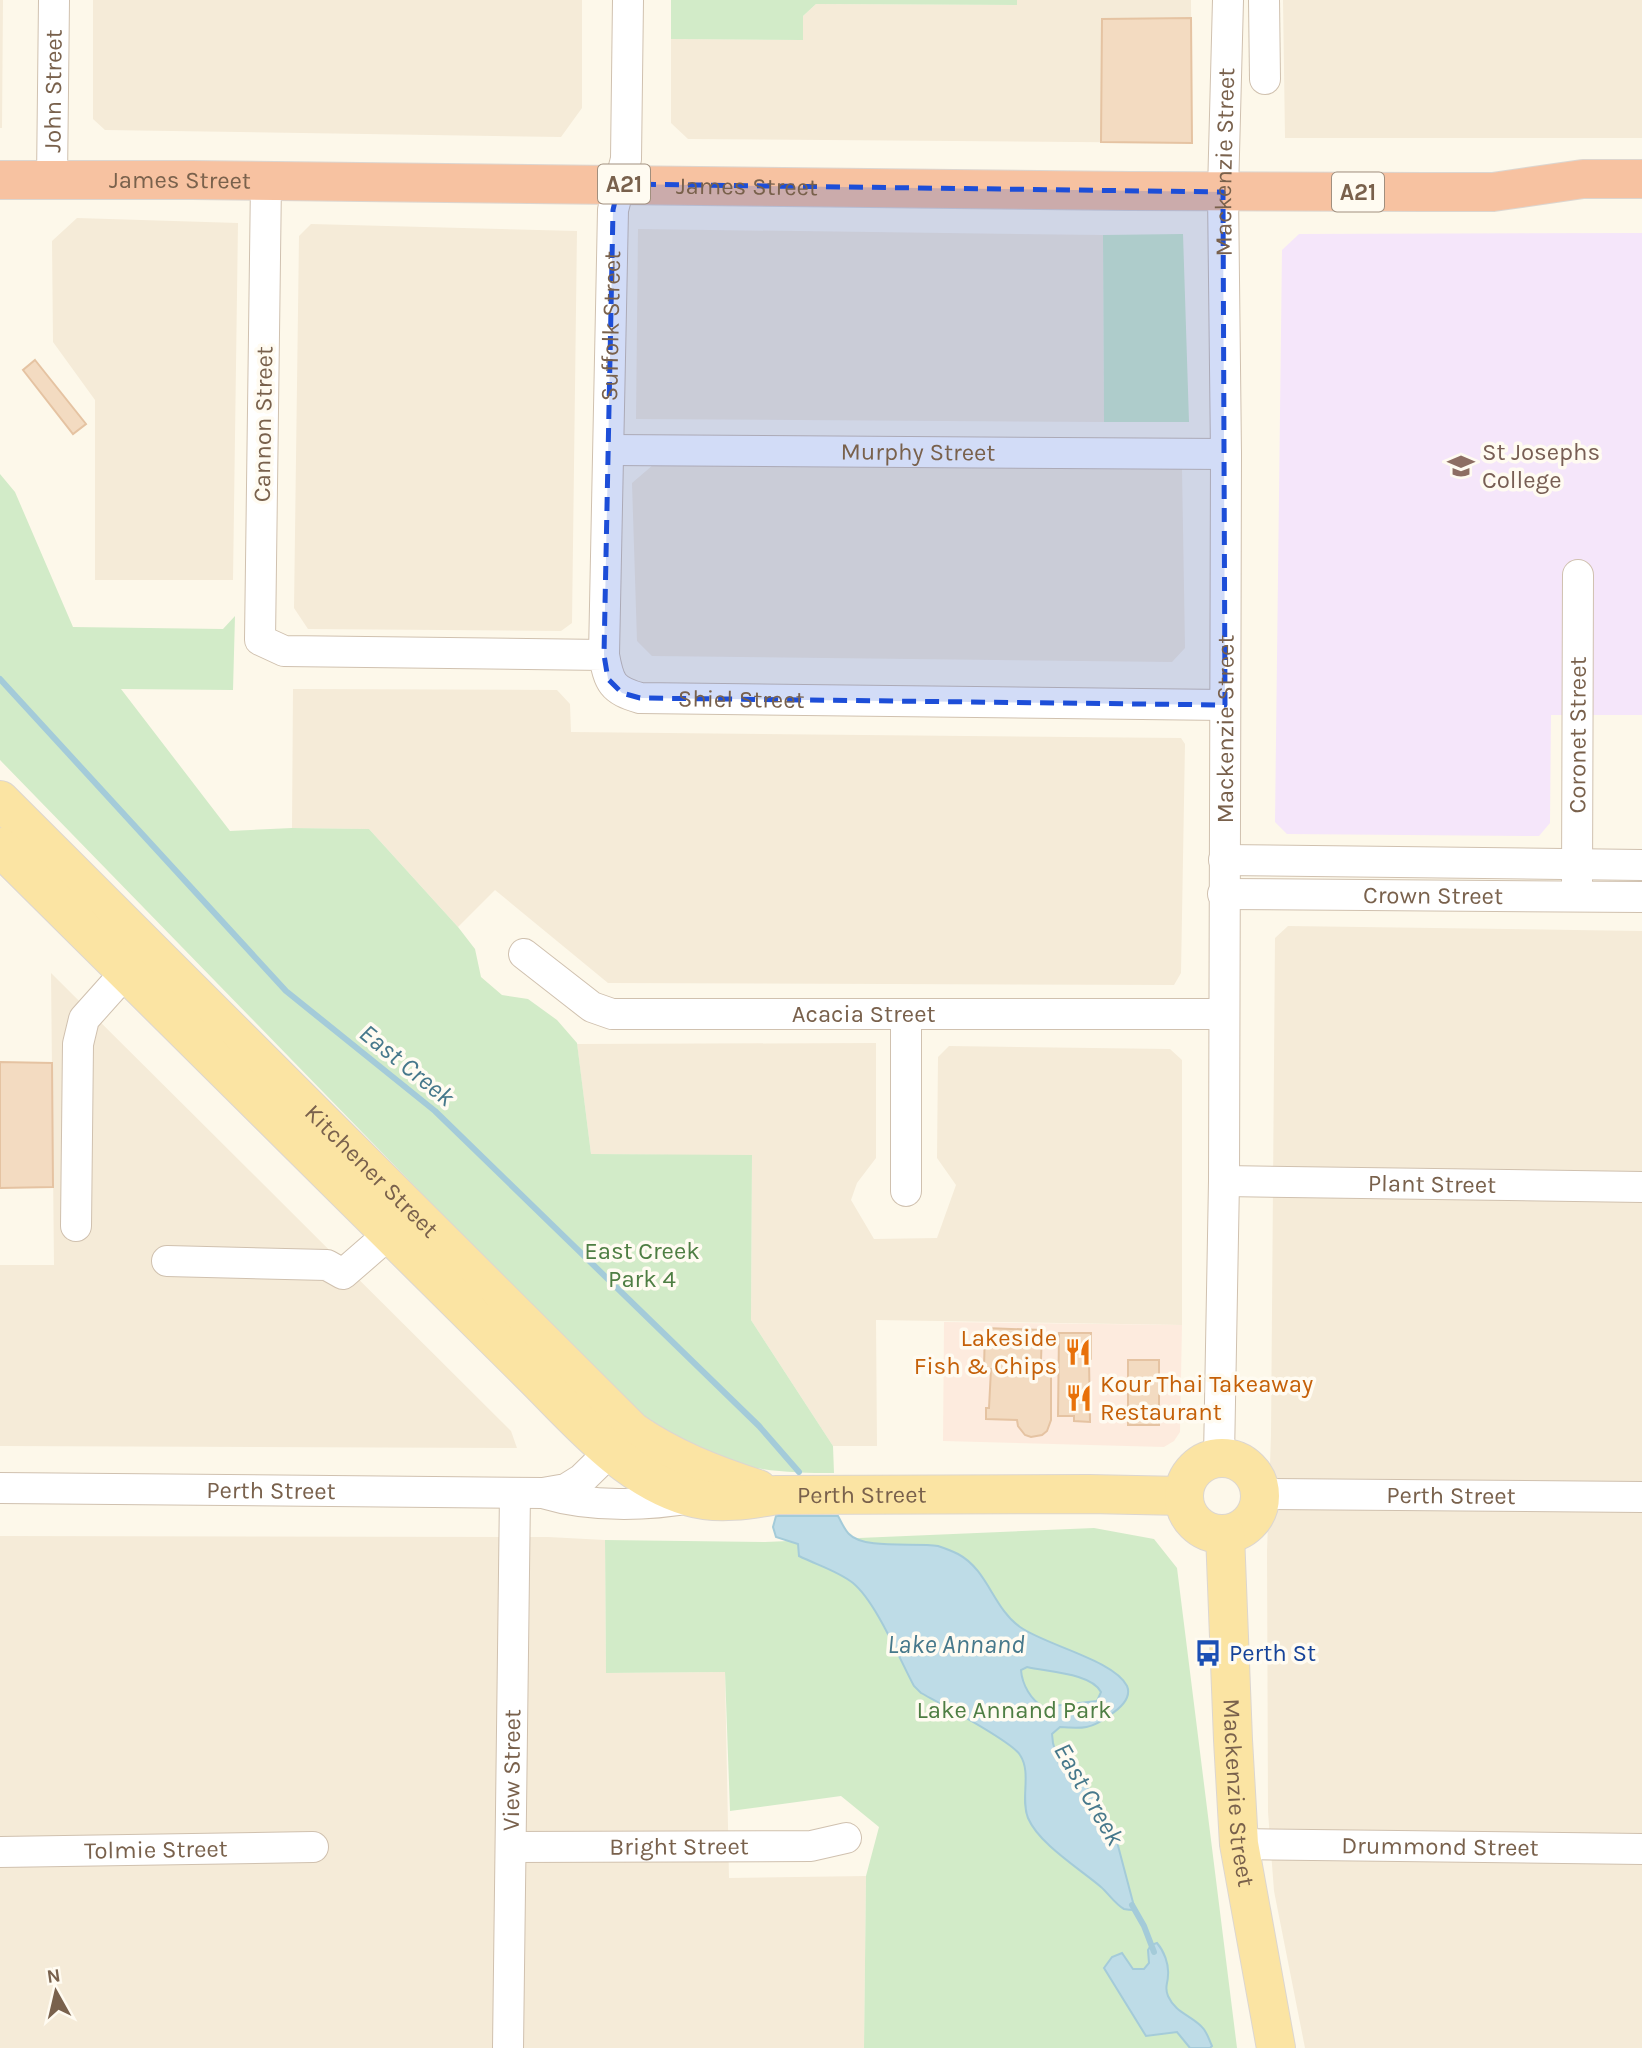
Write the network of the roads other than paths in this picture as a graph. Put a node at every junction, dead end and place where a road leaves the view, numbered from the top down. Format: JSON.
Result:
{"nodes":[{"id":1,"x":54,"y":0,"type":"edge"},
{"id":2,"x":628,"y":0,"type":"edge"},
{"id":3,"x":1228,"y":0,"type":"edge"},
{"id":4,"x":1264,"y":0,"type":"edge"},
{"id":5,"x":1265,"y":79,"type":"dead end"},
{"id":6,"x":1642,"y":179,"type":"edge"},
{"id":7,"x":0,"y":180,"type":"edge"},
{"id":8,"x":52,"y":180,"type":"junction"},
{"id":9,"x":266,"y":181,"type":"junction"},
{"id":10,"x":619,"y":184,"type":"junction"},
{"id":11,"x":1223,"y":192,"type":"junction"},
{"id":12,"x":1493,"y":192,"type":"junction"},
{"id":13,"x":1642,"y":205,"type":"edge"},
{"id":14,"x":610,"y":450,"type":"junction"},
{"id":15,"x":1226,"y":454,"type":"junction"},
{"id":16,"x":1578,"y":575,"type":"dead end"},
{"id":17,"x":604,"y":655,"type":"junction"},
{"id":18,"x":1225,"y":705,"type":"junction"},
{"id":19,"x":6,"y":829,"type":"edge"},
{"id":20,"x":1224,"y":860,"type":"junction"},
{"id":21,"x":1577,"y":865,"type":"junction"},
{"id":22,"x":1642,"y":865,"type":"edge"},
{"id":23,"x":1223,"y":894,"type":"junction"},
{"id":24,"x":1577,"y":895,"type":"junction"},
{"id":25,"x":1642,"y":897,"type":"edge"},
{"id":26,"x":524,"y":954,"type":"dead end"},
{"id":27,"x":126,"y":972,"type":"junction"},
{"id":28,"x":1223,"y":1014,"type":"junction"},
{"id":29,"x":906,"y":1016,"type":"junction"},
{"id":30,"x":1224,"y":1181,"type":"junction"},
{"id":31,"x":1642,"y":1187,"type":"edge"},
{"id":32,"x":906,"y":1191,"type":"dead end"},
{"id":33,"x":76,"y":1226,"type":"dead end"},
{"id":34,"x":389,"y":1234,"type":"junction"},
{"id":35,"x":167,"y":1261,"type":"dead end"},
{"id":36,"x":621,"y":1441,"type":"junction"},
{"id":37,"x":1219,"y":1457,"type":"junction"},
{"id":38,"x":0,"y":1488,"type":"edge"},
{"id":39,"x":529,"y":1493,"type":"junction"},
{"id":40,"x":1261,"y":1494,"type":"junction"},
{"id":41,"x":776,"y":1495,"type":"junction"},
{"id":42,"x":1183,"y":1496,"type":"junction"},
{"id":43,"x":691,"y":1497,"type":"junction"},
{"id":44,"x":1642,"y":1497,"type":"edge"},
{"id":45,"x":1225,"y":1534,"type":"junction"},
{"id":46,"x":846,"y":1838,"type":"dead end"},
{"id":47,"x":1239,"y":1844,"type":"junction"},
{"id":48,"x":313,"y":1847,"type":"dead end"},
{"id":49,"x":511,"y":1847,"type":"junction"},
{"id":50,"x":1642,"y":1849,"type":"edge"},
{"id":51,"x":0,"y":1852,"type":"edge"},
{"id":52,"x":508,"y":2048,"type":"edge"},
{"id":53,"x":1276,"y":2048,"type":"edge"}],
"edges":[{"from":1,"to":8,"type":"street","name":"John Street"},
{"from":2,"to":10,"type":"street","name":"Suffolk Street"},
{"from":3,"to":11,"type":"street","name":"Mackenzie Street"},
{"from":4,"to":5,"type":"street","name":"Mackenzie Street"},
{"from":6,"to":12,"type":"highway","name":"James Street","number":"A21"},
{"from":7,"to":8,"type":"highway","name":"James Street","number":"A21"},
{"from":8,"to":9,"type":"highway","name":"James Street","number":"A21"},
{"from":9,"to":10,"type":"highway","name":"James Street","number":"A21"},
{"from":9,"to":17,"type":"street","name":"Cannon Street"},
{"from":10,"to":11,"type":"highway","name":"James Street","number":"A21"},
{"from":10,"to":14,"type":"street","name":"Suffolk Street"},
{"from":11,"to":12,"type":"highway","name":"James Street","number":"A21"},
{"from":11,"to":15,"type":"street","name":"Mackenzie Street"},
{"from":12,"to":13,"type":"highway","name":"James Street","number":"A21"},
{"from":14,"to":15,"type":"street","name":"Murphy Street"},
{"from":14,"to":17,"type":"street","name":"Suffolk Street"},
{"from":15,"to":18,"type":"street","name":"Mackenzie Street"},
{"from":16,"to":21,"type":"street","name":"Coronet Street"},
{"from":17,"to":18,"type":"street","name":"Shiel Street"},
{"from":18,"to":20,"type":"street","name":"Mackenzie Street"},
{"from":19,"to":27,"type":"main road","name":"Kitchener Street"},
{"from":19,"to":36,"type":"main road","name":"Kitchener Street"},
{"from":20,"to":21,"type":"street","name":"Crown Street"},
{"from":20,"to":23,"type":"street","name":"Mackenzie Street"},
{"from":21,"to":22,"type":"street","name":"Crown Street"},
{"from":21,"to":24,"type":"street","name":"Coronet Street"},
{"from":23,"to":24,"type":"street","name":"Crown Street"},
{"from":23,"to":28,"type":"street","name":"Mackenzie Street"},
{"from":24,"to":25,"type":"street","name":"Crown Street"},
{"from":26,"to":29,"type":"street","name":"Acacia Street"},
{"from":27,"to":33,"type":"street"},
{"from":27,"to":34,"type":"main road","name":"Kitchener Street"},
{"from":28,"to":29,"type":"street","name":"Acacia Street"},
{"from":28,"to":30,"type":"street","name":"Mackenzie Street"},
{"from":29,"to":32,"type":"street"},
{"from":30,"to":31,"type":"street","name":"Plant Street"},
{"from":30,"to":37,"type":"street","name":"Mackenzie Street"},
{"from":34,"to":35,"type":"street"},
{"from":34,"to":36,"type":"main road","name":"Kitchener Street"},
{"from":36,"to":39,"type":"street","name":"Perth Street"},
{"from":36,"to":41,"type":"main road","name":"Kitchener Street"},
{"from":36,"to":43,"type":"main road","name":"Kitchener Street"},
{"from":37,"to":40,"type":"main road"},
{"from":37,"to":42,"type":"main road"},
{"from":38,"to":39,"type":"street","name":"Perth Street"},
{"from":39,"to":43,"type":"street","name":"Perth Street"},
{"from":39,"to":49,"type":"street","name":"View Street"},
{"from":40,"to":44,"type":"street","name":"Perth Street"},
{"from":40,"to":45,"type":"main road"},
{"from":41,"to":42,"type":"main road","name":"Perth Street"},
{"from":41,"to":43,"type":"main road","name":"Perth Street"},
{"from":42,"to":45,"type":"main road"},
{"from":45,"to":47,"type":"main road","name":"Mackenzie Street"},
{"from":46,"to":49,"type":"street","name":"Bright Street"},
{"from":47,"to":50,"type":"street","name":"Drummond Street"},
{"from":47,"to":53,"type":"main road","name":"Mackenzie Street"},
{"from":48,"to":51,"type":"street","name":"Tolmie Street"},
{"from":49,"to":52,"type":"street","name":"View Street"}]}
